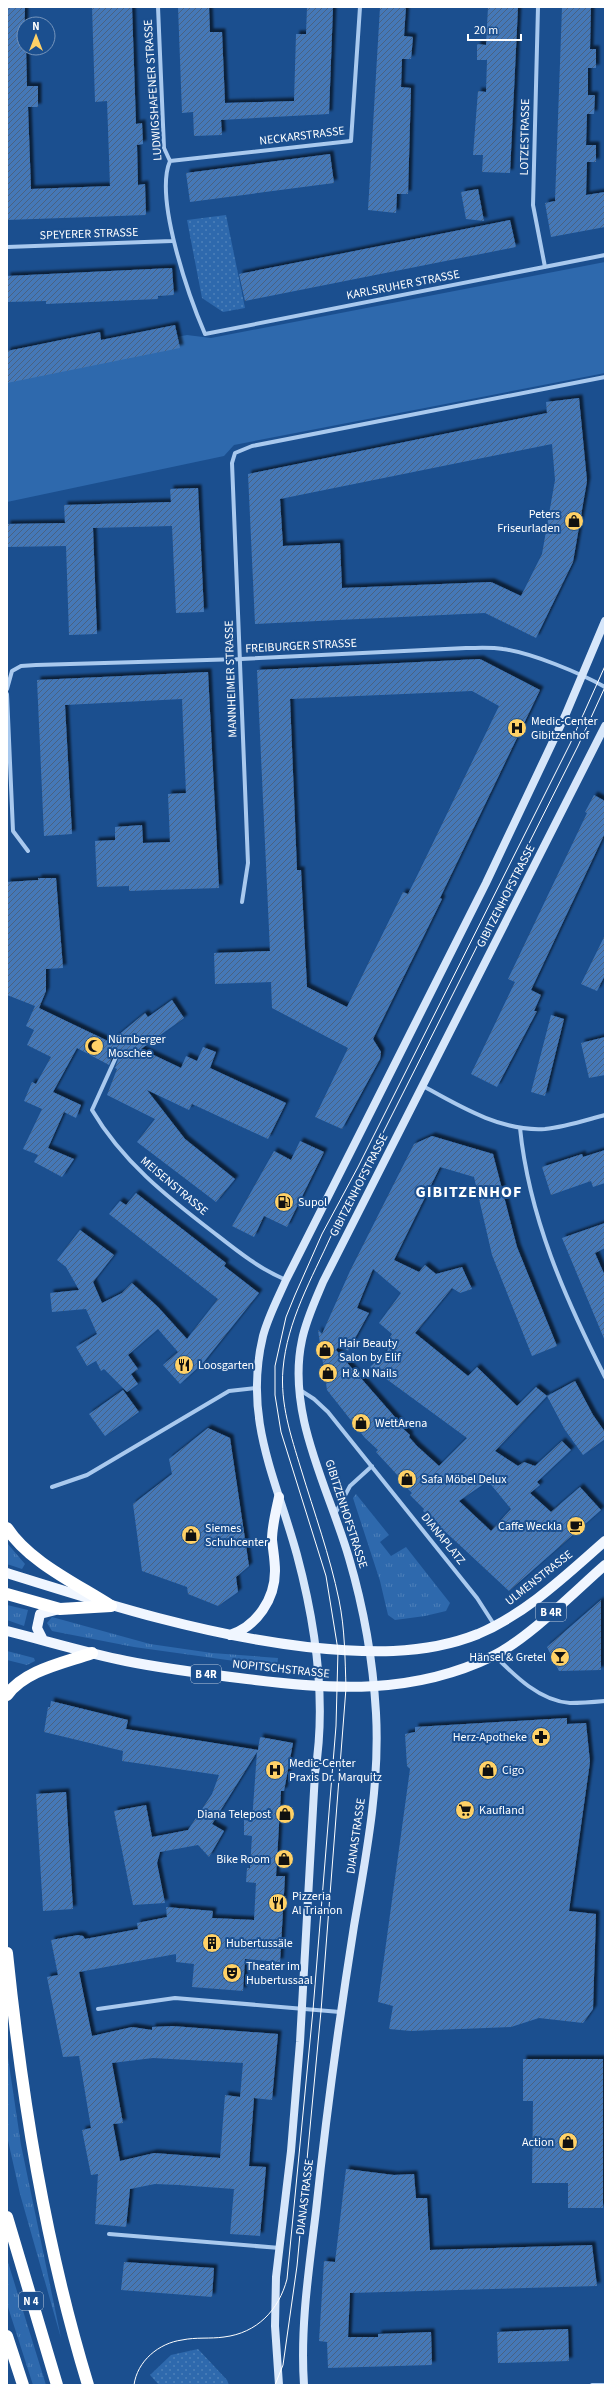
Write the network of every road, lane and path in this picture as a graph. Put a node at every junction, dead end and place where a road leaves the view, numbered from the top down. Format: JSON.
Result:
{"nodes":[{"id":1,"x":158,"y":7,"type":"edge"},
{"id":2,"x":360,"y":7,"type":"edge"},
{"id":3,"x":538,"y":7,"type":"edge"},
{"id":4,"x":170,"y":161,"type":"junction"},
{"id":5,"x":172,"y":241,"type":"junction"},
{"id":6,"x":7,"y":247,"type":"edge"},
{"id":7,"x":605,"y":255,"type":"edge"},
{"id":8,"x":545,"y":267,"type":"junction"},
{"id":9,"x":205,"y":334,"type":"joint"},
{"id":10,"x":605,"y":377,"type":"edge"},
{"id":11,"x":605,"y":621,"type":"edge"},
{"id":12,"x":241,"y":659,"type":"junction"},
{"id":13,"x":583,"y":676,"type":"junction"},
{"id":14,"x":605,"y":687,"type":"edge"},
{"id":15,"x":7,"y":689,"type":"edge"},
{"id":16,"x":7,"y":694,"type":"edge"},
{"id":17,"x":605,"y":726,"type":"edge"},
{"id":18,"x":28,"y":851,"type":"dead end"},
{"id":19,"x":242,"y":902,"type":"dead end"},
{"id":20,"x":116,"y":1057,"type":"dead end"},
{"id":21,"x":423,"y":1086,"type":"junction"},
{"id":22,"x":605,"y":1115,"type":"edge"},
{"id":23,"x":520,"y":1128,"type":"junction"},
{"id":24,"x":286,"y":1280,"type":"junction"},
{"id":25,"x":605,"y":1377,"type":"edge"},
{"id":26,"x":257,"y":1388,"type":"junction"},
{"id":27,"x":300,"y":1390,"type":"junction"},
{"id":28,"x":372,"y":1466,"type":"junction"},
{"id":29,"x":52,"y":1487,"type":"dead end"},
{"id":30,"x":278,"y":1497,"type":"junction"},
{"id":31,"x":334,"y":1514,"type":"junction"},
{"id":32,"x":7,"y":1528,"type":"edge"},
{"id":33,"x":605,"y":1541,"type":"edge"},
{"id":34,"x":605,"y":1565,"type":"edge"},
{"id":35,"x":7,"y":1573,"type":"edge"},
{"id":36,"x":7,"y":1594,"type":"edge"},
{"id":37,"x":111,"y":1606,"type":"junction"},
{"id":38,"x":60,"y":1609,"type":"junction"},
{"id":39,"x":495,"y":1626,"type":"junction"},
{"id":40,"x":7,"y":1631,"type":"edge"},
{"id":41,"x":229,"y":1635,"type":"junction"},
{"id":42,"x":42,"y":1640,"type":"junction"},
{"id":43,"x":317,"y":1648,"type":"junction"},
{"id":44,"x":370,"y":1652,"type":"junction"},
{"id":45,"x":92,"y":1653,"type":"junction"},
{"id":46,"x":495,"y":1655,"type":"junction"},
{"id":47,"x":374,"y":1686,"type":"junction"},
{"id":48,"x":320,"y":1688,"type":"junction"},
{"id":49,"x":7,"y":1695,"type":"edge"},
{"id":50,"x":605,"y":1701,"type":"edge"},
{"id":51,"x":7,"y":1953,"type":"edge"},
{"id":52,"x":98,"y":2009,"type":"dead end"},
{"id":53,"x":300,"y":2009,"type":"junction"},
{"id":54,"x":340,"y":2012,"type":"junction"},
{"id":55,"x":7,"y":2217,"type":"edge"},
{"id":56,"x":109,"y":2234,"type":"dead end"},
{"id":57,"x":280,"y":2248,"type":"junction"},
{"id":58,"x":7,"y":2336,"type":"edge"},
{"id":59,"x":22,"y":2385,"type":"edge"},
{"id":60,"x":57,"y":2385,"type":"edge"},
{"id":61,"x":88,"y":2385,"type":"edge"},
{"id":62,"x":279,"y":2385,"type":"edge"},
{"id":63,"x":304,"y":2385,"type":"edge"},
{"id":64,"x":592,"y":2385,"type":"edge"},
{"id":65,"x":605,"y":2385,"type":"edge"}],
"edges":[{"from":1,"to":4,"type":"street","name":"LUDWIGSHAFENER STRASSE"},
{"from":2,"to":4,"type":"street","name":"NECKARSTRASSE"},
{"from":3,"to":8,"type":"street","name":"LOTZESTRASSE"},
{"from":4,"to":5,"type":"street","name":"LUDWIGSHAFENER STRASSE"},
{"from":5,"to":6,"type":"street","name":"SPEYERER STRASSE"},
{"from":5,"to":9,"type":"street","name":"LUDWIGSHAFENER STRASSE"},
{"from":7,"to":8,"type":"street","name":"KARLSRUHER STRASSE"},
{"from":8,"to":9,"type":"street","name":"KARLSRUHER STRASSE"},
{"from":10,"to":12,"type":"street","name":"MANNHEIMER STRASSE"},
{"from":11,"to":13,"type":"main road","name":"GIBITZENHOFSTRASSE"},
{"from":12,"to":13,"type":"street","name":"FREIBURGER STRASSE"},
{"from":12,"to":15,"type":"street","name":"FREIBURGER STRASSE"},
{"from":12,"to":19,"type":"street","name":"MANNHEIMER STRASSE"},
{"from":13,"to":14,"type":"street","name":"FREIBURGER STRASSE"},
{"from":13,"to":24,"type":"main road","name":"GIBITZENHOFSTRASSE"},
{"from":16,"to":18,"type":"street"},
{"from":17,"to":21,"type":"main road","name":"GIBITZENHOFSTRASSE"},
{"from":20,"to":24,"type":"street","name":"MEISENSTRASSE"},
{"from":21,"to":23,"type":"street"},
{"from":21,"to":27,"type":"main road","name":"GIBITZENHOFSTRASSE"},
{"from":22,"to":23,"type":"street"},
{"from":23,"to":25,"type":"street"},
{"from":24,"to":26,"type":"main road","name":"GIBITZENHOFSTRASSE"},
{"from":26,"to":29,"type":"street"},
{"from":26,"to":30,"type":"main road","name":"GIBITZENHOFSTRASSE"},
{"from":27,"to":28,"type":"street","name":"DIANAPLATZ"},
{"from":27,"to":31,"type":"main road","name":"GIBITZENHOFSTRASSE"},
{"from":28,"to":31,"type":"street"},
{"from":28,"to":39,"type":"street","name":"DIANAPLATZ"},
{"from":30,"to":41,"type":"main road"},
{"from":30,"to":43,"type":"main road","name":"GIBITZENHOFSTRASSE"},
{"from":31,"to":44,"type":"main road","name":"GIBITZENHOFSTRASSE"},
{"from":32,"to":37,"type":"highway"},
{"from":33,"to":39,"type":"main road","name":"ULMENSTRASSE","number":"B 4R"},
{"from":34,"to":46,"type":"main road","number":"B 4R"},
{"from":35,"to":37,"type":"main road","number":"B 4R"},
{"from":36,"to":38,"type":"highway"},
{"from":37,"to":38,"type":"highway"},
{"from":37,"to":41,"type":"main road","name":"NOPITSCHSTRASSE","number":"B 4R"},
{"from":38,"to":42,"type":"main road"},
{"from":39,"to":44,"type":"main road","name":"ULMENSTRASSE","number":"B 4R"},
{"from":40,"to":42,"type":"main road","number":"B 4R"},
{"from":41,"to":43,"type":"main road","name":"NOPITSCHSTRASSE","number":"B 4R"},
{"from":42,"to":45,"type":"main road","number":"B 4R"},
{"from":43,"to":44,"type":"main road","name":"NOPITSCHSTRASSE","number":"B 4R"},
{"from":43,"to":48,"type":"main road","name":"GIBITZENHOFSTRASSE"},
{"from":44,"to":47,"type":"main road","name":"GIBITZENHOFSTRASSE"},
{"from":45,"to":48,"type":"main road","name":"NOPITSCHSTRASSE","number":"B 4R"},
{"from":45,"to":49,"type":"highway"},
{"from":46,"to":47,"type":"main road","number":"B 4R"},
{"from":46,"to":50,"type":"street"},
{"from":47,"to":48,"type":"main road","name":"NOPITSCHSTRASSE","number":"B 4R"},
{"from":47,"to":54,"type":"main road","name":"DIANASTRASSE"},
{"from":48,"to":53,"type":"main road","name":"DIANASTRASSE"},
{"from":51,"to":61,"type":"highway"},
{"from":52,"to":53,"type":"street"},
{"from":53,"to":54,"type":"street"},
{"from":53,"to":57,"type":"main road","name":"DIANASTRASSE"},
{"from":54,"to":63,"type":"main road","name":"DIANASTRASSE"},
{"from":55,"to":60,"type":"highway","number":"N 4"},
{"from":56,"to":57,"type":"street"},
{"from":57,"to":62,"type":"main road","name":"DIANASTRASSE"},
{"from":58,"to":59,"type":"highway"},
{"from":64,"to":65,"type":"street"}]}
